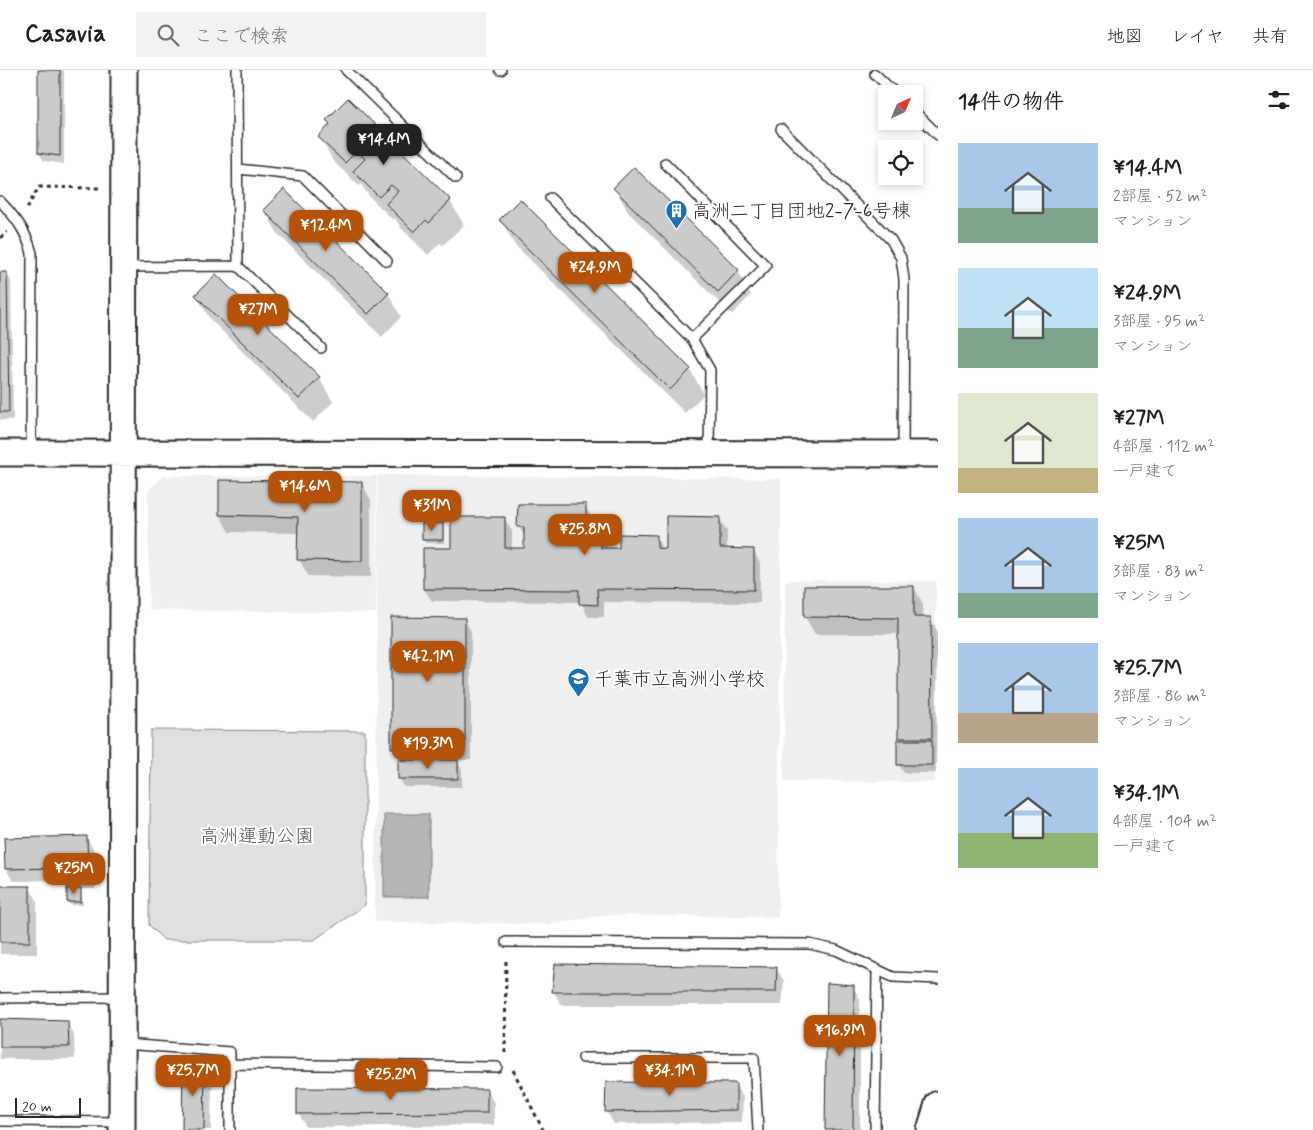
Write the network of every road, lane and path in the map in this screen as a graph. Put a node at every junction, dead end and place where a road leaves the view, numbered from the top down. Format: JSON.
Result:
{"nodes":[{"id":1,"x":124,"y":70,"type":"edge"},
{"id":2,"x":237,"y":70,"type":"edge"},
{"id":3,"x":346,"y":70,"type":"edge"},
{"id":4,"x":875,"y":74,"type":"dead end"},
{"id":5,"x":887,"y":85,"type":"edge"},
{"id":6,"x":923,"y":120,"type":"edge"},
{"id":7,"x":781,"y":128,"type":"dead end"},
{"id":8,"x":938,"y":135,"type":"edge"},
{"id":9,"x":665,"y":163,"type":"dead end"},
{"id":10,"x":238,"y":169,"type":"junction"},
{"id":11,"x":456,"y":178,"type":"dead end"},
{"id":12,"x":123,"y":189,"type":"junction"},
{"id":13,"x":550,"y":198,"type":"dead end"},
{"id":14,"x":0,"y":200,"type":"edge"},
{"id":15,"x":19,"y":221,"type":"junction"},
{"id":16,"x":387,"y":261,"type":"dead end"},
{"id":17,"x":238,"y":266,"type":"junction"},
{"id":18,"x":123,"y":267,"type":"junction"},
{"id":19,"x":692,"y":339,"type":"junction"},
{"id":20,"x":321,"y":348,"type":"dead end"},
{"id":21,"x":0,"y":453,"type":"edge"},
{"id":22,"x":31,"y":453,"type":"junction"},
{"id":23,"x":122,"y":453,"type":"junction"},
{"id":24,"x":709,"y":453,"type":"junction"},
{"id":25,"x":903,"y":454,"type":"junction"},
{"id":26,"x":938,"y":454,"type":"edge"},
{"id":27,"x":506,"y":942,"type":"joint"},
{"id":28,"x":877,"y":971,"type":"junction"},
{"id":29,"x":938,"y":979,"type":"edge"},
{"id":30,"x":0,"y":998,"type":"edge"},
{"id":31,"x":122,"y":998,"type":"junction"},
{"id":32,"x":122,"y":1044,"type":"junction"},
{"id":33,"x":583,"y":1058,"type":"dead end"},
{"id":34,"x":507,"y":1059,"type":"dead end"},
{"id":35,"x":230,"y":1064,"type":"junction"},
{"id":36,"x":497,"y":1067,"type":"dead end"},
{"id":37,"x":512,"y":1068,"type":"dead end"},
{"id":38,"x":938,"y":1104,"type":"edge"},
{"id":39,"x":0,"y":1121,"type":"edge"},
{"id":40,"x":76,"y":1126,"type":"edge"},
{"id":41,"x":122,"y":1126,"type":"edge"},
{"id":42,"x":230,"y":1130,"type":"edge"},
{"id":43,"x":542,"y":1130,"type":"edge"},
{"id":44,"x":758,"y":1130,"type":"edge"},
{"id":45,"x":875,"y":1130,"type":"edge"},
{"id":46,"x":930,"y":1130,"type":"edge"}],
"edges":[{"from":1,"to":12,"type":"street"},
{"from":2,"to":10,"type":"lane"},
{"from":3,"to":11,"type":"lane"},
{"from":4,"to":5,"type":"lane"},
{"from":6,"to":8,"type":"lane"},
{"from":7,"to":25,"type":"lane"},
{"from":9,"to":19,"type":"lane"},
{"from":10,"to":16,"type":"lane"},
{"from":10,"to":17,"type":"lane"},
{"from":12,"to":15,"type":"path"},
{"from":12,"to":18,"type":"street"},
{"from":13,"to":19,"type":"lane"},
{"from":14,"to":15,"type":"lane"},
{"from":15,"to":22,"type":"lane"},
{"from":17,"to":18,"type":"lane"},
{"from":17,"to":20,"type":"lane"},
{"from":18,"to":23,"type":"street"},
{"from":19,"to":24,"type":"lane"},
{"from":21,"to":22,"type":"street"},
{"from":22,"to":23,"type":"street"},
{"from":23,"to":24,"type":"street"},
{"from":23,"to":31,"type":"street"},
{"from":24,"to":25,"type":"street"},
{"from":25,"to":26,"type":"street"},
{"from":27,"to":28,"type":"lane"},
{"from":27,"to":34,"type":"path"},
{"from":28,"to":29,"type":"lane"},
{"from":28,"to":45,"type":"lane"},
{"from":30,"to":31,"type":"lane"},
{"from":31,"to":32,"type":"street"},
{"from":32,"to":35,"type":"lane"},
{"from":32,"to":41,"type":"street"},
{"from":33,"to":44,"type":"lane"},
{"from":35,"to":36,"type":"lane"},
{"from":35,"to":42,"type":"lane"},
{"from":37,"to":43,"type":"path"},
{"from":38,"to":46,"type":"street"},
{"from":39,"to":40,"type":"lane"},
{"from":40,"to":41,"type":"lane"}]}
